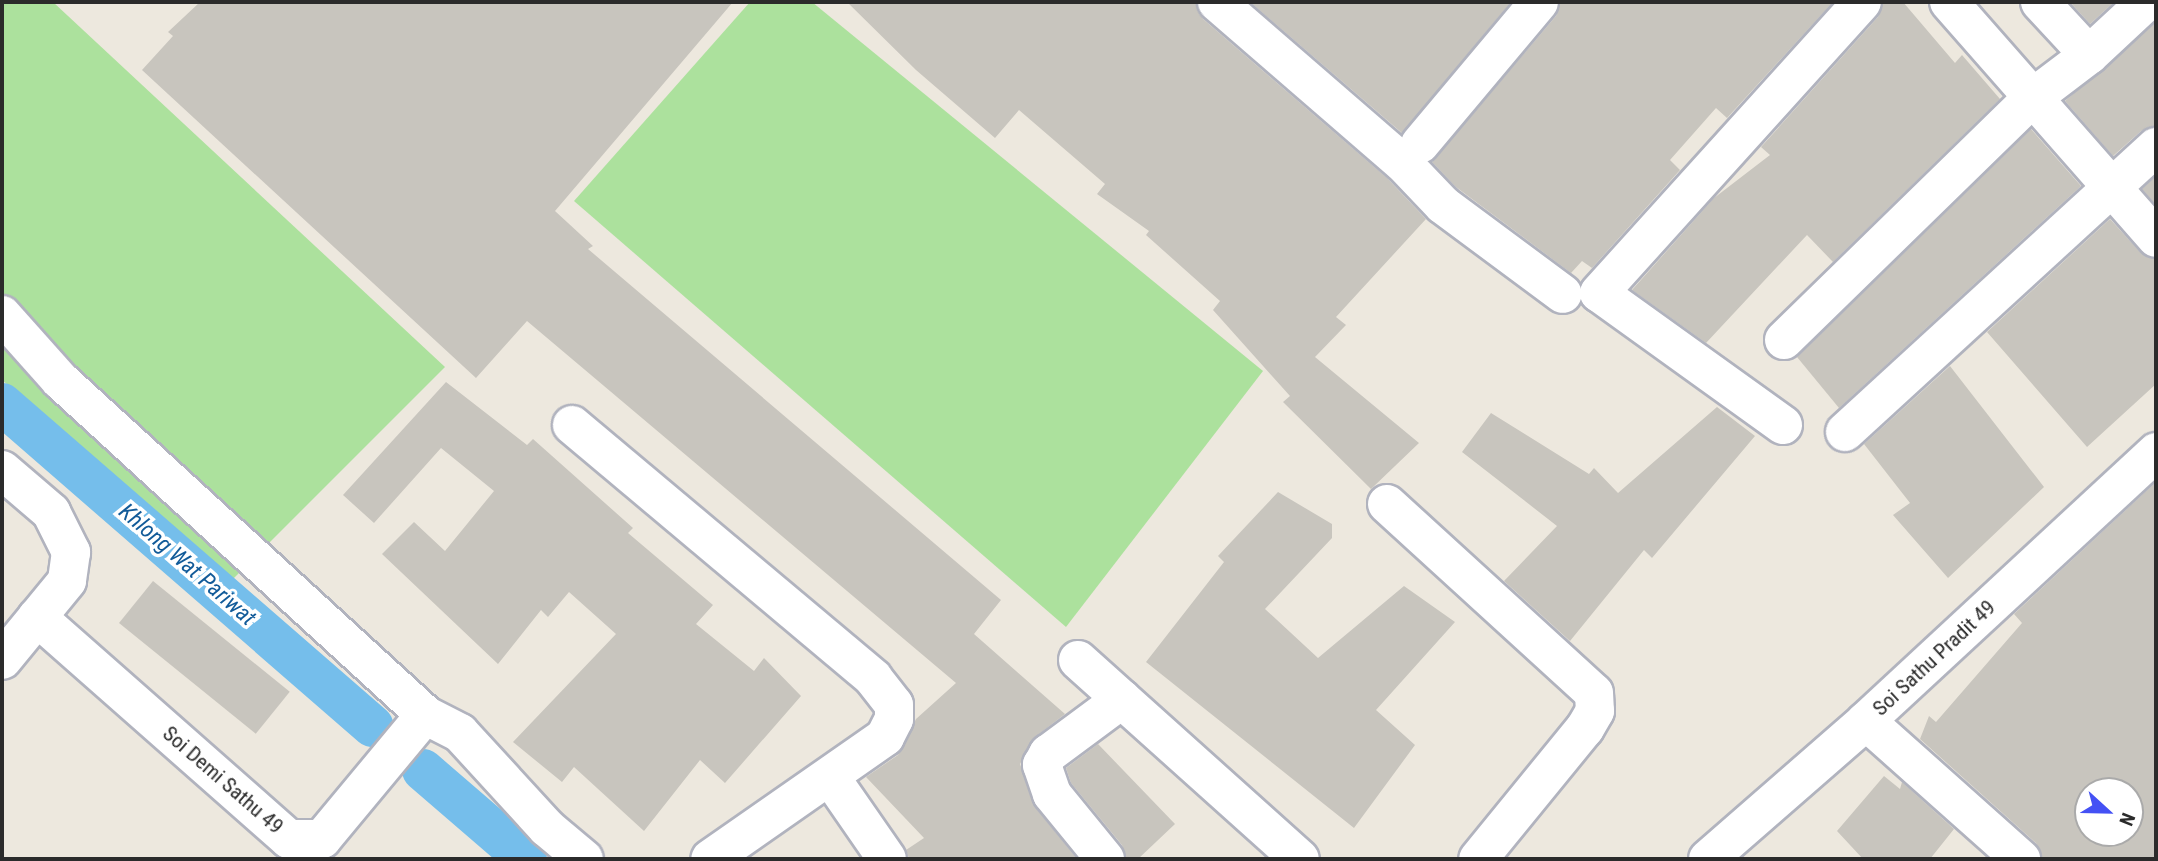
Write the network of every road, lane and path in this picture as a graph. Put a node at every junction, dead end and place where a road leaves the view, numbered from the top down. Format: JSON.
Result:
{"nodes":[{"id":1,"x":1217,"y":2,"type":"edge"},
{"id":2,"x":1539,"y":2,"type":"edge"},
{"id":3,"x":1862,"y":2,"type":"edge"},
{"id":4,"x":1949,"y":2,"type":"edge"},
{"id":5,"x":2040,"y":2,"type":"edge"},
{"id":6,"x":2146,"y":2,"type":"edge"},
{"id":7,"x":2089,"y":55,"type":"junction"},
{"id":8,"x":2031,"y":99,"type":"junction"},
{"id":9,"x":1420,"y":144,"type":"dead end"},
{"id":10,"x":2156,"y":147,"type":"edge"},
{"id":11,"x":2111,"y":187,"type":"junction"},
{"id":12,"x":2156,"y":237,"type":"edge"},
{"id":13,"x":1563,"y":294,"type":"dead end"},
{"id":14,"x":2,"y":315,"type":"edge"},
{"id":15,"x":1784,"y":340,"type":"dead end"},
{"id":16,"x":572,"y":425,"type":"dead end"},
{"id":17,"x":1783,"y":425,"type":"dead end"},
{"id":18,"x":1845,"y":432,"type":"dead end"},
{"id":19,"x":2156,"y":452,"type":"edge"},
{"id":20,"x":2,"y":470,"type":"edge"},
{"id":21,"x":1387,"y":505,"type":"dead end"},
{"id":22,"x":37,"y":617,"type":"junction"},
{"id":23,"x":2,"y":660,"type":"edge"},
{"id":24,"x":1079,"y":660,"type":"dead end"},
{"id":25,"x":1122,"y":699,"type":"junction"},
{"id":26,"x":425,"y":715,"type":"junction"},
{"id":27,"x":1866,"y":721,"type":"junction"},
{"id":28,"x":831,"y":778,"type":"junction"},
{"id":29,"x":584,"y":859,"type":"edge"},
{"id":30,"x":710,"y":859,"type":"edge"},
{"id":31,"x":887,"y":859,"type":"edge"},
{"id":32,"x":1105,"y":859,"type":"edge"},
{"id":33,"x":1300,"y":859,"type":"edge"},
{"id":34,"x":1478,"y":859,"type":"edge"},
{"id":35,"x":1709,"y":859,"type":"edge"},
{"id":36,"x":2021,"y":859,"type":"edge"}],
"edges":[{"from":1,"to":13,"type":"street"},
{"from":2,"to":9,"type":"street"},
{"from":3,"to":17,"type":"street"},
{"from":4,"to":8,"type":"street"},
{"from":5,"to":7,"type":"street"},
{"from":6,"to":7,"type":"street"},
{"from":7,"to":8,"type":"street"},
{"from":8,"to":11,"type":"street"},
{"from":8,"to":15,"type":"street"},
{"from":10,"to":11,"type":"street"},
{"from":11,"to":12,"type":"street"},
{"from":11,"to":18,"type":"street"},
{"from":14,"to":26,"type":"street"},
{"from":16,"to":28,"type":"street"},
{"from":19,"to":27,"type":"street","name":"Soi Sathu Pradit 49"},
{"from":20,"to":22,"type":"street"},
{"from":21,"to":34,"type":"street"},
{"from":22,"to":23,"type":"street"},
{"from":22,"to":26,"type":"street","name":"Soi Demi Sathu 49"},
{"from":24,"to":25,"type":"street"},
{"from":25,"to":32,"type":"street"},
{"from":25,"to":33,"type":"street"},
{"from":26,"to":29,"type":"street"},
{"from":27,"to":35,"type":"street","name":"Soi Sathu Pradit 49"},
{"from":27,"to":36,"type":"street"},
{"from":28,"to":30,"type":"street"},
{"from":28,"to":31,"type":"street"}]}
